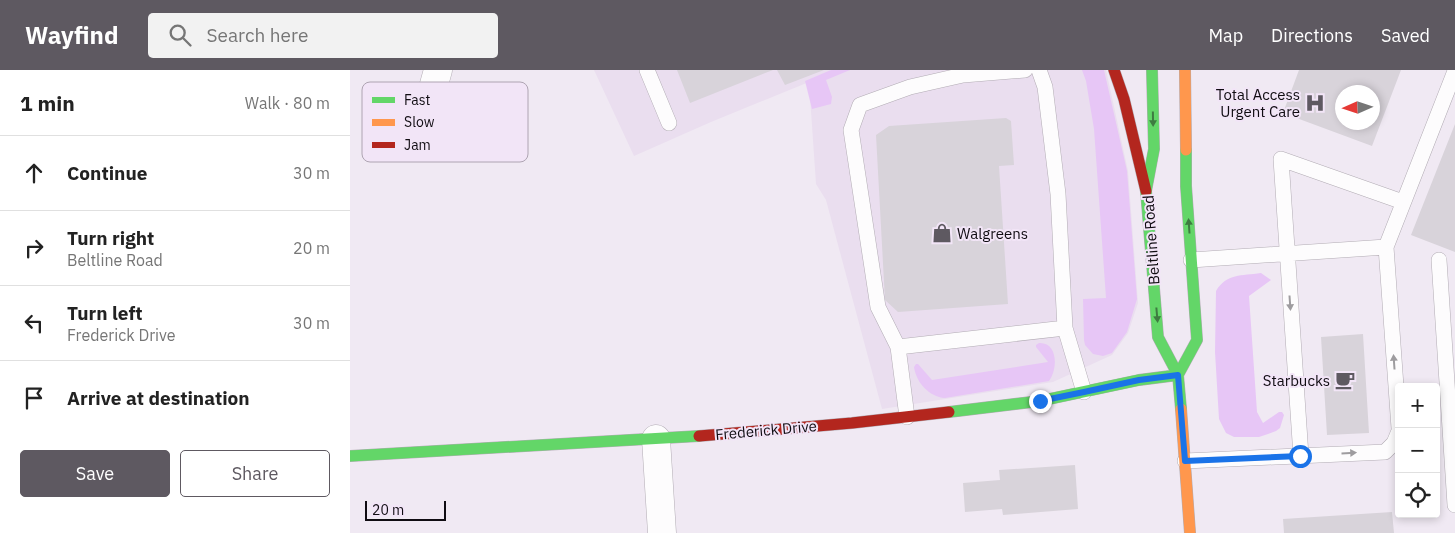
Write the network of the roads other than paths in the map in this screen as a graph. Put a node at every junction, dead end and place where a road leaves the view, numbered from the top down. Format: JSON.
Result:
{"nodes":[{"id":1,"x":647,"y":70,"type":"edge"},
{"id":2,"x":1025,"y":70,"type":"edge"},
{"id":3,"x":1039,"y":70,"type":"edge"},
{"id":4,"x":1114,"y":70,"type":"edge"},
{"id":5,"x":1152,"y":70,"type":"edge"},
{"id":6,"x":1185,"y":70,"type":"edge"},
{"id":7,"x":1455,"y":71,"type":"edge"},
{"id":8,"x":669,"y":123,"type":"dead end"},
{"id":9,"x":1146,"y":191,"type":"junction"},
{"id":10,"x":1403,"y":202,"type":"junction"},
{"id":11,"x":1386,"y":247,"type":"junction"},
{"id":12,"x":1287,"y":254,"type":"junction"},
{"id":13,"x":1191,"y":260,"type":"junction"},
{"id":14,"x":1439,"y":260,"type":"dead end"},
{"id":15,"x":1065,"y":328,"type":"junction"},
{"id":16,"x":898,"y":347,"type":"junction"},
{"id":17,"x":1178,"y":375,"type":"junction"},
{"id":18,"x":1084,"y":392,"type":"junction"},
{"id":19,"x":907,"y":417,"type":"junction"},
{"id":20,"x":1399,"y":428,"type":"edge"},
{"id":21,"x":656,"y":439,"type":"junction"},
{"id":22,"x":1395,"y":440,"type":"edge"},
{"id":23,"x":350,"y":456,"type":"edge"},
{"id":24,"x":1300,"y":456,"type":"junction"},
{"id":25,"x":1185,"y":461,"type":"junction"},
{"id":26,"x":1455,"y":505,"type":"edge"},
{"id":27,"x":662,"y":533,"type":"edge"},
{"id":28,"x":1190,"y":533,"type":"edge"}],
"edges":[{"from":1,"to":8,"type":"lane"},
{"from":2,"to":16,"type":"lane"},
{"from":3,"to":15,"type":"lane"},
{"from":4,"to":9,"type":"main road"},
{"from":5,"to":9,"type":"main road","name":"Beltline Road","one_way":true},
{"from":13,"to":6,"type":"main road","one_way":true},
{"from":7,"to":10,"type":"lane"},
{"from":9,"to":17,"type":"main road","name":"Beltline Road","one_way":true},
{"from":10,"to":11,"type":"lane"},
{"from":10,"to":12,"type":"lane"},
{"from":11,"to":12,"type":"lane"},
{"from":20,"to":11,"type":"lane","one_way":true},
{"from":12,"to":13,"type":"lane"},
{"from":12,"to":24,"type":"lane","one_way":true},
{"from":13,"to":17,"type":"main road"},
{"from":14,"to":26,"type":"lane"},
{"from":15,"to":16,"type":"lane"},
{"from":15,"to":18,"type":"lane"},
{"from":16,"to":19,"type":"lane"},
{"from":17,"to":18,"type":"main road","name":"Frederick Drive"},
{"from":17,"to":25,"type":"main road","name":"Beltline Road"},
{"from":18,"to":19,"type":"main road","name":"Frederick Drive"},
{"from":19,"to":21,"type":"main road","name":"Frederick Drive"},
{"from":21,"to":23,"type":"main road","name":"Frederick Drive"},
{"from":21,"to":27,"type":"street"},
{"from":24,"to":22,"type":"lane","one_way":true},
{"from":24,"to":25,"type":"lane"},
{"from":25,"to":28,"type":"main road","name":"Beltline Road"}]}
